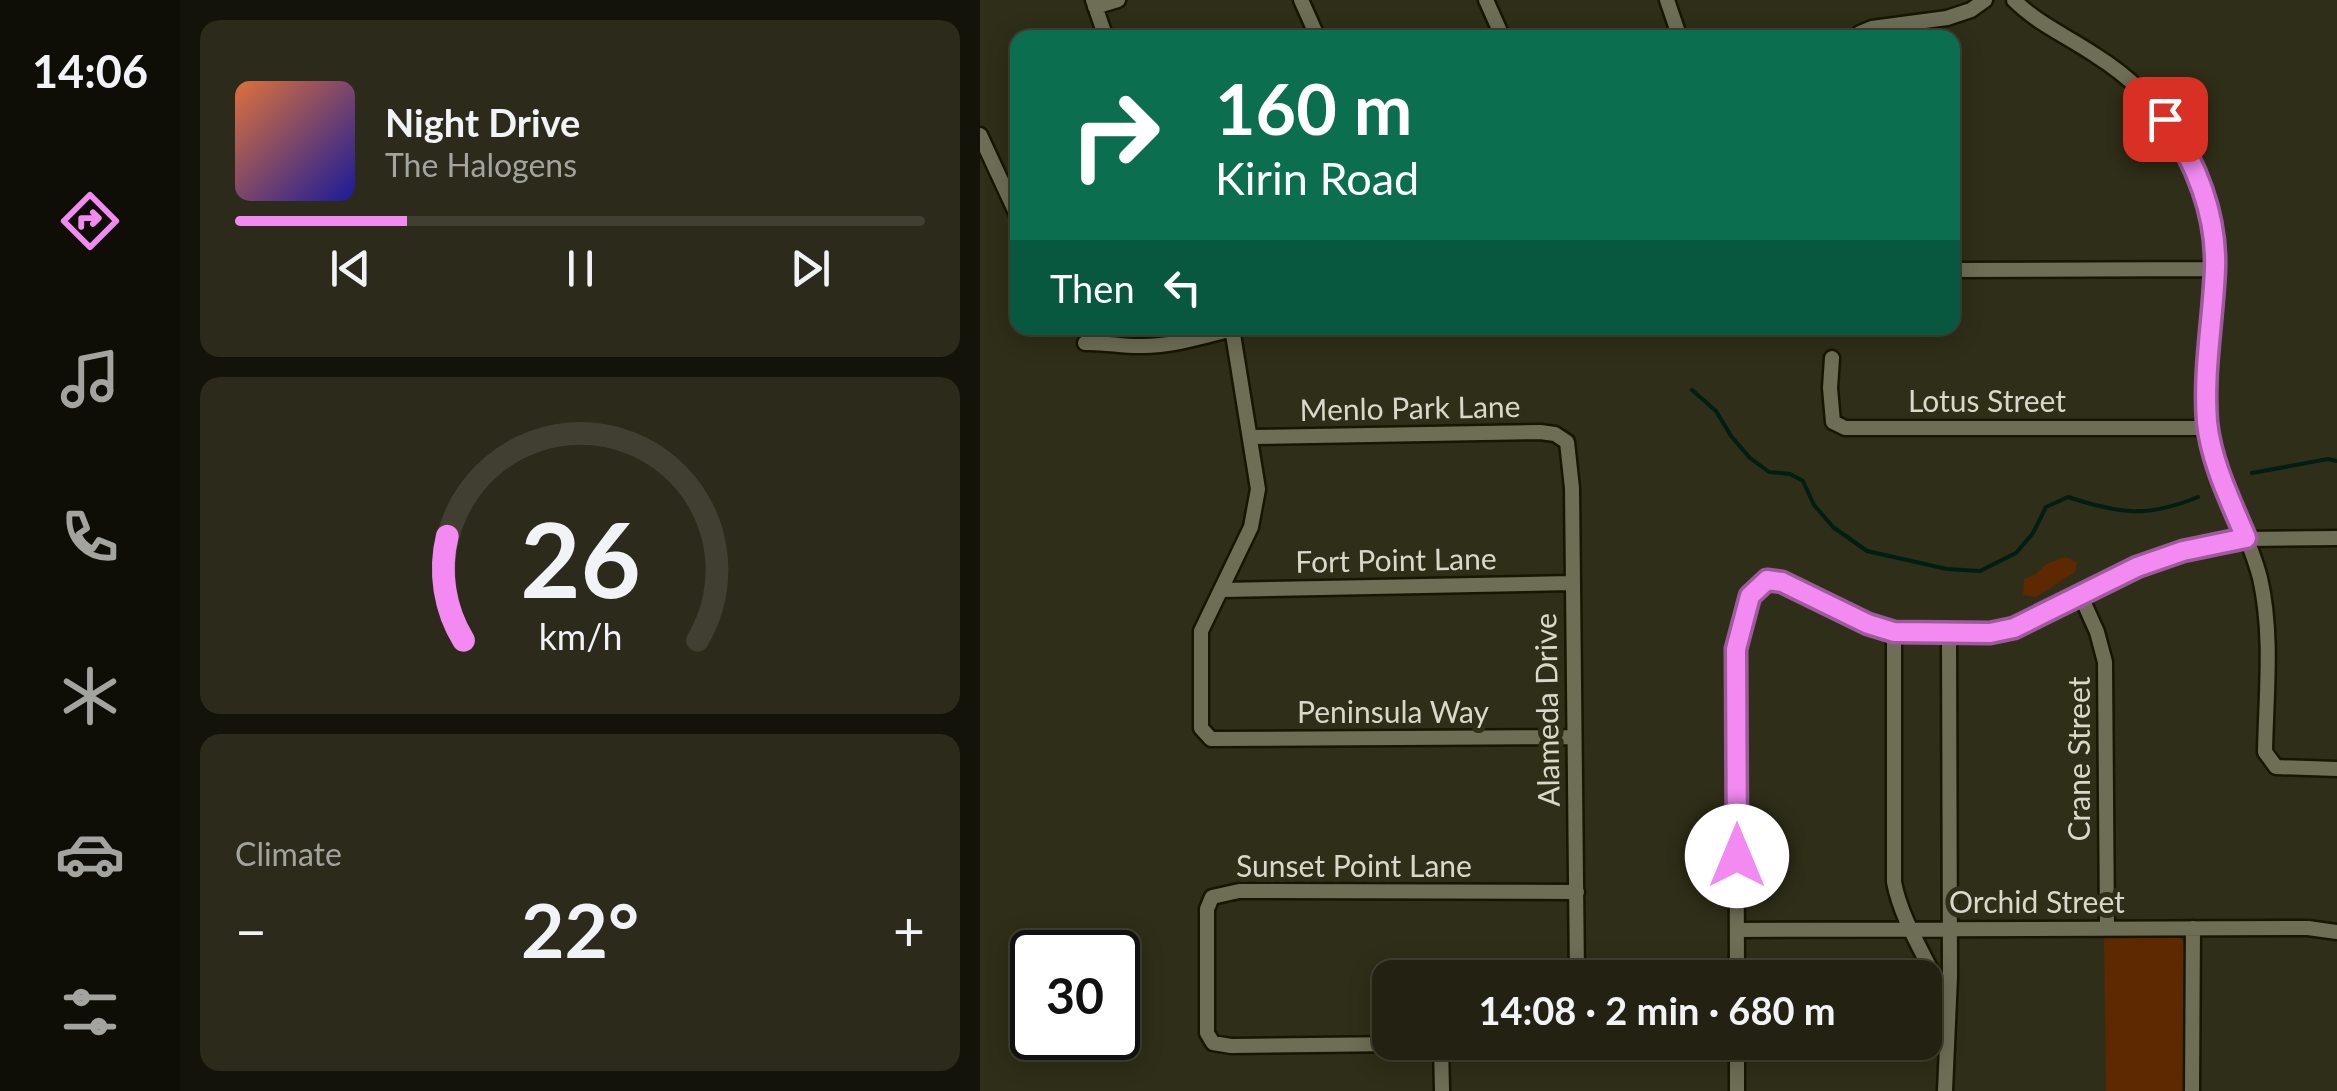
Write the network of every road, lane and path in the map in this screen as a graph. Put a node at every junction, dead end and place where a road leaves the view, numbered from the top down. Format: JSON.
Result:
{"nodes":[{"id":1,"x":1118,"y":0,"type":"edge"},
{"id":2,"x":1301,"y":0,"type":"edge"},
{"id":3,"x":1486,"y":0,"type":"edge"},
{"id":4,"x":1667,"y":0,"type":"edge"},
{"id":5,"x":1986,"y":0,"type":"edge"},
{"id":6,"x":2014,"y":0,"type":"edge"},
{"id":7,"x":1094,"y":4,"type":"edge"},
{"id":8,"x":1103,"y":30,"type":"edge"},
{"id":9,"x":1314,"y":30,"type":"edge"},
{"id":10,"x":1499,"y":30,"type":"edge"},
{"id":11,"x":1677,"y":30,"type":"edge"},
{"id":12,"x":1867,"y":30,"type":"edge"},
{"id":13,"x":980,"y":135,"type":"edge"},
{"id":14,"x":1010,"y":200,"type":"edge"},
{"id":15,"x":2215,"y":269,"type":"junction"},
{"id":16,"x":1960,"y":270,"type":"edge"},
{"id":17,"x":1206,"y":335,"type":"edge"},
{"id":18,"x":1234,"y":335,"type":"edge"},
{"id":19,"x":1086,"y":344,"type":"dead end"},
{"id":20,"x":1832,"y":358,"type":"dead end"},
{"id":21,"x":2208,"y":428,"type":"junction"},
{"id":22,"x":1250,"y":436,"type":"junction"},
{"id":23,"x":1567,"y":442,"type":"joint"},
{"id":24,"x":2246,"y":538,"type":"junction"},
{"id":25,"x":2337,"y":538,"type":"edge"},
{"id":26,"x":1572,"y":583,"type":"junction"},
{"id":27,"x":1222,"y":590,"type":"junction"},
{"id":28,"x":2080,"y":594,"type":"junction"},
{"id":29,"x":1894,"y":632,"type":"junction"},
{"id":30,"x":1949,"y":634,"type":"junction"},
{"id":31,"x":1574,"y":738,"type":"junction"},
{"id":32,"x":2337,"y":769,"type":"edge"},
{"id":33,"x":1577,"y":892,"type":"junction"},
{"id":34,"x":2193,"y":928,"type":"junction"},
{"id":35,"x":1910,"y":929,"type":"junction"},
{"id":36,"x":1950,"y":929,"type":"junction"},
{"id":37,"x":2107,"y":929,"type":"junction"},
{"id":38,"x":1737,"y":930,"type":"junction"},
{"id":39,"x":2337,"y":932,"type":"edge"},
{"id":40,"x":1577,"y":960,"type":"edge"},
{"id":41,"x":1737,"y":960,"type":"edge"},
{"id":42,"x":1948,"y":1008,"type":"junction"},
{"id":43,"x":1372,"y":1045,"type":"edge"},
{"id":44,"x":1441,"y":1060,"type":"edge"},
{"id":45,"x":1737,"y":1060,"type":"edge"},
{"id":46,"x":1442,"y":1091,"type":"edge"},
{"id":47,"x":1736,"y":1091,"type":"edge"},
{"id":48,"x":1945,"y":1091,"type":"edge"},
{"id":49,"x":2192,"y":1091,"type":"edge"}],
"edges":[{"from":1,"to":7,"type":"street"},
{"from":2,"to":9,"type":"street"},
{"from":3,"to":10,"type":"street"},
{"from":4,"to":11,"type":"street"},
{"from":5,"to":12,"type":"street"},
{"from":6,"to":15,"type":"street"},
{"from":7,"to":8,"type":"street"},
{"from":13,"to":14,"type":"street"},
{"from":15,"to":16,"type":"street"},
{"from":15,"to":21,"type":"street"},
{"from":17,"to":19,"type":"street"},
{"from":18,"to":22,"type":"street"},
{"from":20,"to":21,"type":"street","name":"Lotus Street"},
{"from":21,"to":24,"type":"street"},
{"from":22,"to":23,"type":"street","name":"Menlo Park Lane"},
{"from":22,"to":27,"type":"street"},
{"from":23,"to":26,"type":"street","name":"Alameda Drive"},
{"from":24,"to":25,"type":"street"},
{"from":24,"to":28,"type":"street"},
{"from":24,"to":32,"type":"street"},
{"from":26,"to":27,"type":"street","name":"Fort Point Lane"},
{"from":26,"to":31,"type":"street","name":"Alameda Drive"},
{"from":27,"to":31,"type":"street","name":"Peninsula Way"},
{"from":28,"to":30,"type":"street"},
{"from":28,"to":37,"type":"street","name":"Crane Street"},
{"from":29,"to":30,"type":"street"},
{"from":29,"to":35,"type":"street"},
{"from":29,"to":38,"type":"street"},
{"from":30,"to":36,"type":"street"},
{"from":31,"to":33,"type":"street","name":"Alameda Drive"},
{"from":33,"to":40,"type":"street","name":"Alameda Drive"},
{"from":33,"to":43,"type":"street","name":"Sunset Point Lane"},
{"from":34,"to":37,"type":"street","name":"Orchid Street"},
{"from":34,"to":39,"type":"street","name":"Orchid Street"},
{"from":34,"to":49,"type":"street"},
{"from":35,"to":36,"type":"street","name":"Orchid Street"},
{"from":35,"to":38,"type":"street","name":"Orchid Street"},
{"from":35,"to":42,"type":"street"},
{"from":36,"to":37,"type":"street","name":"Orchid Street"},
{"from":36,"to":42,"type":"street"},
{"from":38,"to":41,"type":"street"},
{"from":42,"to":48,"type":"street"},
{"from":44,"to":46,"type":"street"},
{"from":45,"to":47,"type":"street"}]}
